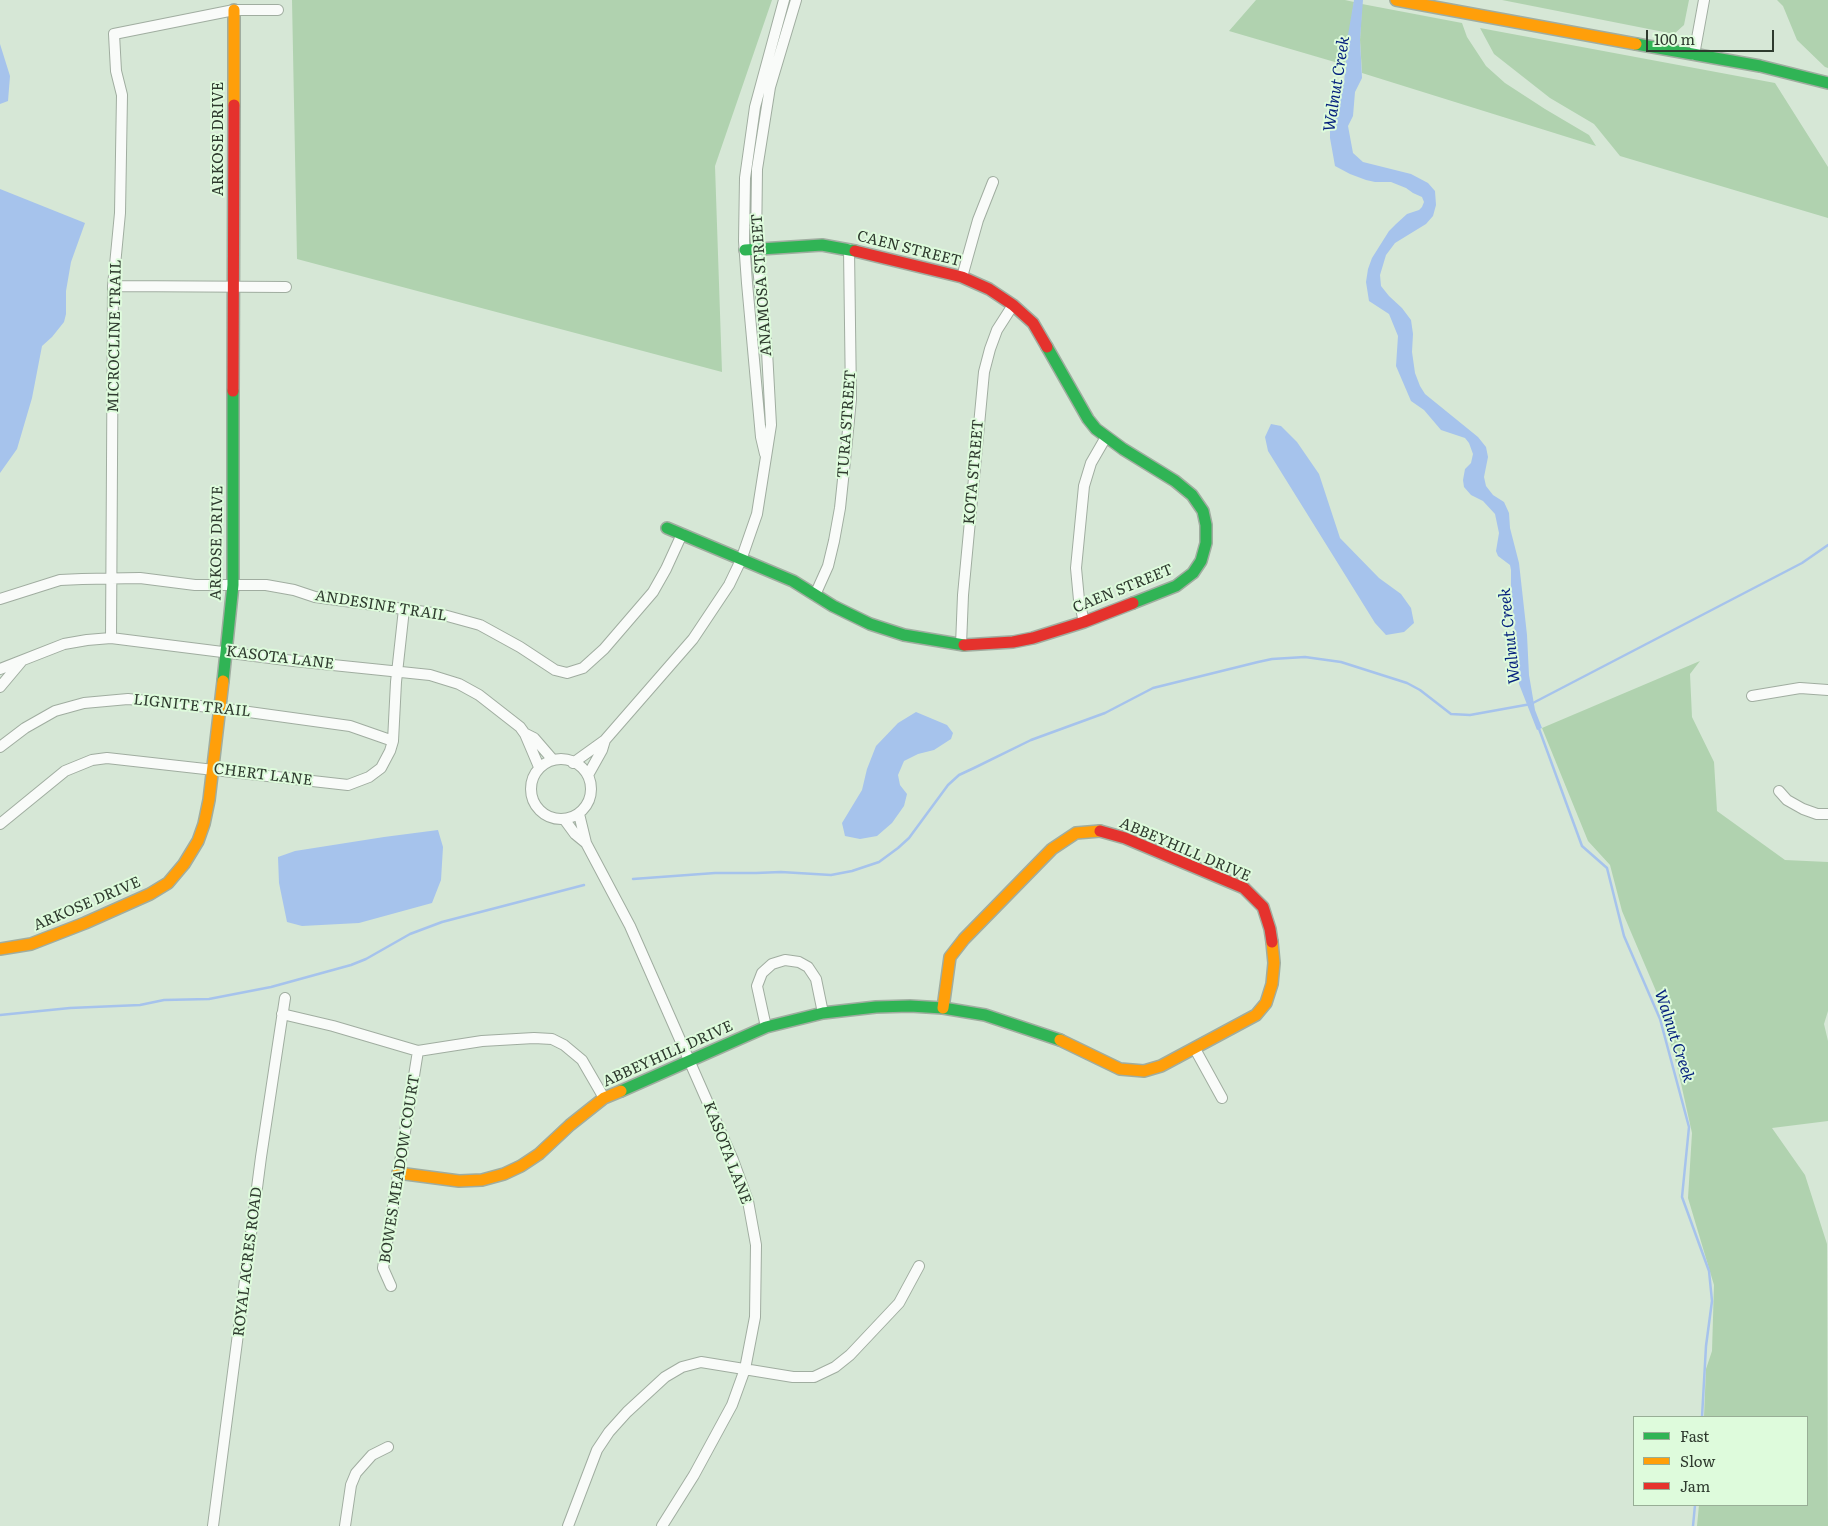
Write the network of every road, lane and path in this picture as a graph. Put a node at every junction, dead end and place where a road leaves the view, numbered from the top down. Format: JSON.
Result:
{"nodes":[{"id":1,"x":784,"y":0,"type":"edge"},
{"id":2,"x":796,"y":0,"type":"edge"},
{"id":3,"x":1396,"y":0,"type":"edge"},
{"id":4,"x":1704,"y":0,"type":"edge"},
{"id":5,"x":234,"y":10,"type":"junction"},
{"id":6,"x":278,"y":10,"type":"dead end"},
{"id":7,"x":1694,"y":55,"type":"junction"},
{"id":8,"x":1828,"y":82,"type":"edge"},
{"id":9,"x":993,"y":182,"type":"dead end"},
{"id":10,"x":750,"y":249,"type":"junction"},
{"id":11,"x":849,"y":249,"type":"junction"},
{"id":12,"x":962,"y":277,"type":"junction"},
{"id":13,"x":113,"y":286,"type":"junction"},
{"id":14,"x":234,"y":287,"type":"junction"},
{"id":15,"x":286,"y":287,"type":"dead end"},
{"id":16,"x":1013,"y":305,"type":"junction"},
{"id":17,"x":1106,"y":437,"type":"junction"},
{"id":18,"x":667,"y":528,"type":"dead end"},
{"id":19,"x":682,"y":534,"type":"junction"},
{"id":20,"x":741,"y":560,"type":"junction"},
{"id":21,"x":112,"y":578,"type":"junction"},
{"id":22,"x":233,"y":585,"type":"junction"},
{"id":23,"x":815,"y":595,"type":"junction"},
{"id":24,"x":0,"y":599,"type":"edge"},
{"id":25,"x":404,"y":609,"type":"junction"},
{"id":26,"x":1084,"y":622,"type":"junction"},
{"id":27,"x":111,"y":638,"type":"junction"},
{"id":28,"x":961,"y":644,"type":"junction"},
{"id":29,"x":226,"y":652,"type":"junction"},
{"id":30,"x":21,"y":662,"type":"junction"},
{"id":31,"x":0,"y":669,"type":"edge"},
{"id":32,"x":397,"y":671,"type":"junction"},
{"id":33,"x":0,"y":687,"type":"edge"},
{"id":34,"x":1828,"y":690,"type":"edge"},
{"id":35,"x":1752,"y":696,"type":"dead end"},
{"id":36,"x":220,"y":708,"type":"junction"},
{"id":37,"x":526,"y":734,"type":"junction"},
{"id":38,"x":604,"y":740,"type":"junction"},
{"id":39,"x":393,"y":741,"type":"junction"},
{"id":40,"x":0,"y":747,"type":"edge"},
{"id":41,"x":553,"y":760,"type":"junction"},
{"id":42,"x":573,"y":763,"type":"junction"},
{"id":43,"x":539,"y":767,"type":"junction"},
{"id":44,"x":213,"y":769,"type":"junction"},
{"id":45,"x":588,"y":775,"type":"junction"},
{"id":46,"x":1780,"y":792,"type":"dead end"},
{"id":47,"x":579,"y":814,"type":"junction"},
{"id":48,"x":1828,"y":814,"type":"edge"},
{"id":49,"x":564,"y":819,"type":"junction"},
{"id":50,"x":0,"y":824,"type":"edge"},
{"id":51,"x":586,"y":843,"type":"junction"},
{"id":52,"x":0,"y":949,"type":"edge"},
{"id":53,"x":285,"y":998,"type":"dead end"},
{"id":54,"x":942,"y":1008,"type":"junction"},
{"id":55,"x":823,"y":1013,"type":"junction"},
{"id":56,"x":282,"y":1014,"type":"junction"},
{"id":57,"x":766,"y":1027,"type":"junction"},
{"id":58,"x":1195,"y":1049,"type":"junction"},
{"id":59,"x":418,"y":1051,"type":"junction"},
{"id":60,"x":690,"y":1060,"type":"junction"},
{"id":61,"x":604,"y":1098,"type":"junction"},
{"id":62,"x":1222,"y":1098,"type":"dead end"},
{"id":63,"x":398,"y":1173,"type":"junction"},
{"id":64,"x":918,"y":1266,"type":"dead end"},
{"id":65,"x":391,"y":1286,"type":"dead end"},
{"id":66,"x":745,"y":1369,"type":"junction"},
{"id":67,"x":388,"y":1447,"type":"dead end"},
{"id":68,"x":213,"y":1526,"type":"edge"},
{"id":69,"x":345,"y":1526,"type":"edge"},
{"id":70,"x":568,"y":1526,"type":"edge"},
{"id":71,"x":662,"y":1526,"type":"edge"}],
"edges":[{"from":1,"to":10,"type":"street","name":"ANAMOSA STREET"},
{"from":2,"to":10,"type":"street","name":"ANAMOSA STREET"},
{"from":3,"to":7,"type":"street"},
{"from":4,"to":7,"type":"street"},
{"from":5,"to":6,"type":"street"},
{"from":5,"to":13,"type":"street","name":"MICROCLINE TRAIL"},
{"from":5,"to":14,"type":"street","name":"ARKOSE DRIVE"},
{"from":7,"to":8,"type":"street"},
{"from":9,"to":12,"type":"street"},
{"from":10,"to":11,"type":"street","name":"CAEN STREET"},
{"from":10,"to":20,"type":"street","name":"ANAMOSA STREET"},
{"from":11,"to":12,"type":"street","name":"CAEN STREET"},
{"from":11,"to":23,"type":"street","name":"TURA STREET"},
{"from":12,"to":16,"type":"street","name":"CAEN STREET"},
{"from":13,"to":14,"type":"street"},
{"from":13,"to":21,"type":"street","name":"MICROCLINE TRAIL"},
{"from":14,"to":15,"type":"street"},
{"from":14,"to":22,"type":"street","name":"ARKOSE DRIVE"},
{"from":16,"to":17,"type":"street","name":"CAEN STREET"},
{"from":16,"to":28,"type":"street","name":"KOTA STREET"},
{"from":17,"to":26,"type":"street"},
{"from":17,"to":26,"type":"street","name":"CAEN STREET"},
{"from":18,"to":19,"type":"street","name":"CAEN STREET"},
{"from":19,"to":20,"type":"street","name":"CAEN STREET"},
{"from":19,"to":25,"type":"street","name":"ANDESINE TRAIL"},
{"from":20,"to":23,"type":"street","name":"CAEN STREET"},
{"from":20,"to":38,"type":"street","name":"ANAMOSA STREET"},
{"from":21,"to":22,"type":"street","name":"ANDESINE TRAIL"},
{"from":21,"to":24,"type":"street","name":"ANDESINE TRAIL"},
{"from":21,"to":27,"type":"street","name":"MICROCLINE TRAIL"},
{"from":22,"to":25,"type":"street","name":"ANDESINE TRAIL"},
{"from":22,"to":29,"type":"street","name":"ARKOSE DRIVE"},
{"from":23,"to":28,"type":"street","name":"CAEN STREET"},
{"from":25,"to":32,"type":"street","name":"CHERT LANE"},
{"from":26,"to":28,"type":"street","name":"CAEN STREET"},
{"from":27,"to":29,"type":"street","name":"KASOTA LANE"},
{"from":27,"to":30,"type":"street","name":"KASOTA LANE"},
{"from":29,"to":32,"type":"street","name":"KASOTA LANE"},
{"from":29,"to":36,"type":"street","name":"ARKOSE DRIVE"},
{"from":30,"to":31,"type":"street","name":"KASOTA LANE"},
{"from":30,"to":33,"type":"street","name":"KASOTA LANE"},
{"from":32,"to":37,"type":"street","name":"KASOTA LANE"},
{"from":32,"to":39,"type":"street","name":"CHERT LANE"},
{"from":34,"to":35,"type":"street"},
{"from":36,"to":39,"type":"street","name":"LIGNITE TRAIL"},
{"from":36,"to":40,"type":"street","name":"LIGNITE TRAIL"},
{"from":36,"to":44,"type":"street","name":"ARKOSE DRIVE"},
{"from":37,"to":41,"type":"street","name":"KASOTA LANE"},
{"from":37,"to":43,"type":"street","name":"KASOTA LANE"},
{"from":38,"to":42,"type":"street","name":"ANAMOSA STREET"},
{"from":38,"to":45,"type":"street","name":"ANAMOSA STREET"},
{"from":39,"to":44,"type":"street","name":"CHERT LANE"},
{"from":41,"to":42,"type":"street"},
{"from":41,"to":43,"type":"street"},
{"from":42,"to":45,"type":"street"},
{"from":43,"to":49,"type":"street"},
{"from":44,"to":50,"type":"street","name":"CHERT LANE"},
{"from":44,"to":52,"type":"street","name":"ARKOSE DRIVE"},
{"from":45,"to":47,"type":"street"},
{"from":46,"to":48,"type":"street"},
{"from":47,"to":49,"type":"street"},
{"from":47,"to":51,"type":"street","name":"KASOTA LANE"},
{"from":49,"to":51,"type":"street","name":"KASOTA LANE"},
{"from":51,"to":60,"type":"street","name":"KASOTA LANE"},
{"from":53,"to":56,"type":"street","name":"ROYAL ACRES ROAD"},
{"from":54,"to":55,"type":"street","name":"ABBEYHILL DRIVE"},
{"from":54,"to":58,"type":"street","name":"ABBEYHILL DRIVE"},
{"from":54,"to":58,"type":"street","name":"ABBEYHILL DRIVE"},
{"from":55,"to":57,"type":"street","name":"ABBEYHILL DRIVE"},
{"from":55,"to":57,"type":"street"},
{"from":56,"to":59,"type":"street"},
{"from":56,"to":68,"type":"street","name":"ROYAL ACRES ROAD"},
{"from":57,"to":60,"type":"street","name":"ABBEYHILL DRIVE"},
{"from":58,"to":62,"type":"street"},
{"from":59,"to":61,"type":"street"},
{"from":59,"to":63,"type":"street","name":"BOWES MEADOW COURT"},
{"from":60,"to":61,"type":"street","name":"ABBEYHILL DRIVE"},
{"from":60,"to":66,"type":"street","name":"KASOTA LANE"},
{"from":61,"to":63,"type":"street","name":"ABBEYHILL DRIVE"},
{"from":63,"to":65,"type":"street","name":"BOWES MEADOW COURT"},
{"from":64,"to":66,"type":"street"},
{"from":66,"to":70,"type":"street"},
{"from":66,"to":71,"type":"street","name":"KASOTA LANE"},
{"from":67,"to":69,"type":"street"}]}
